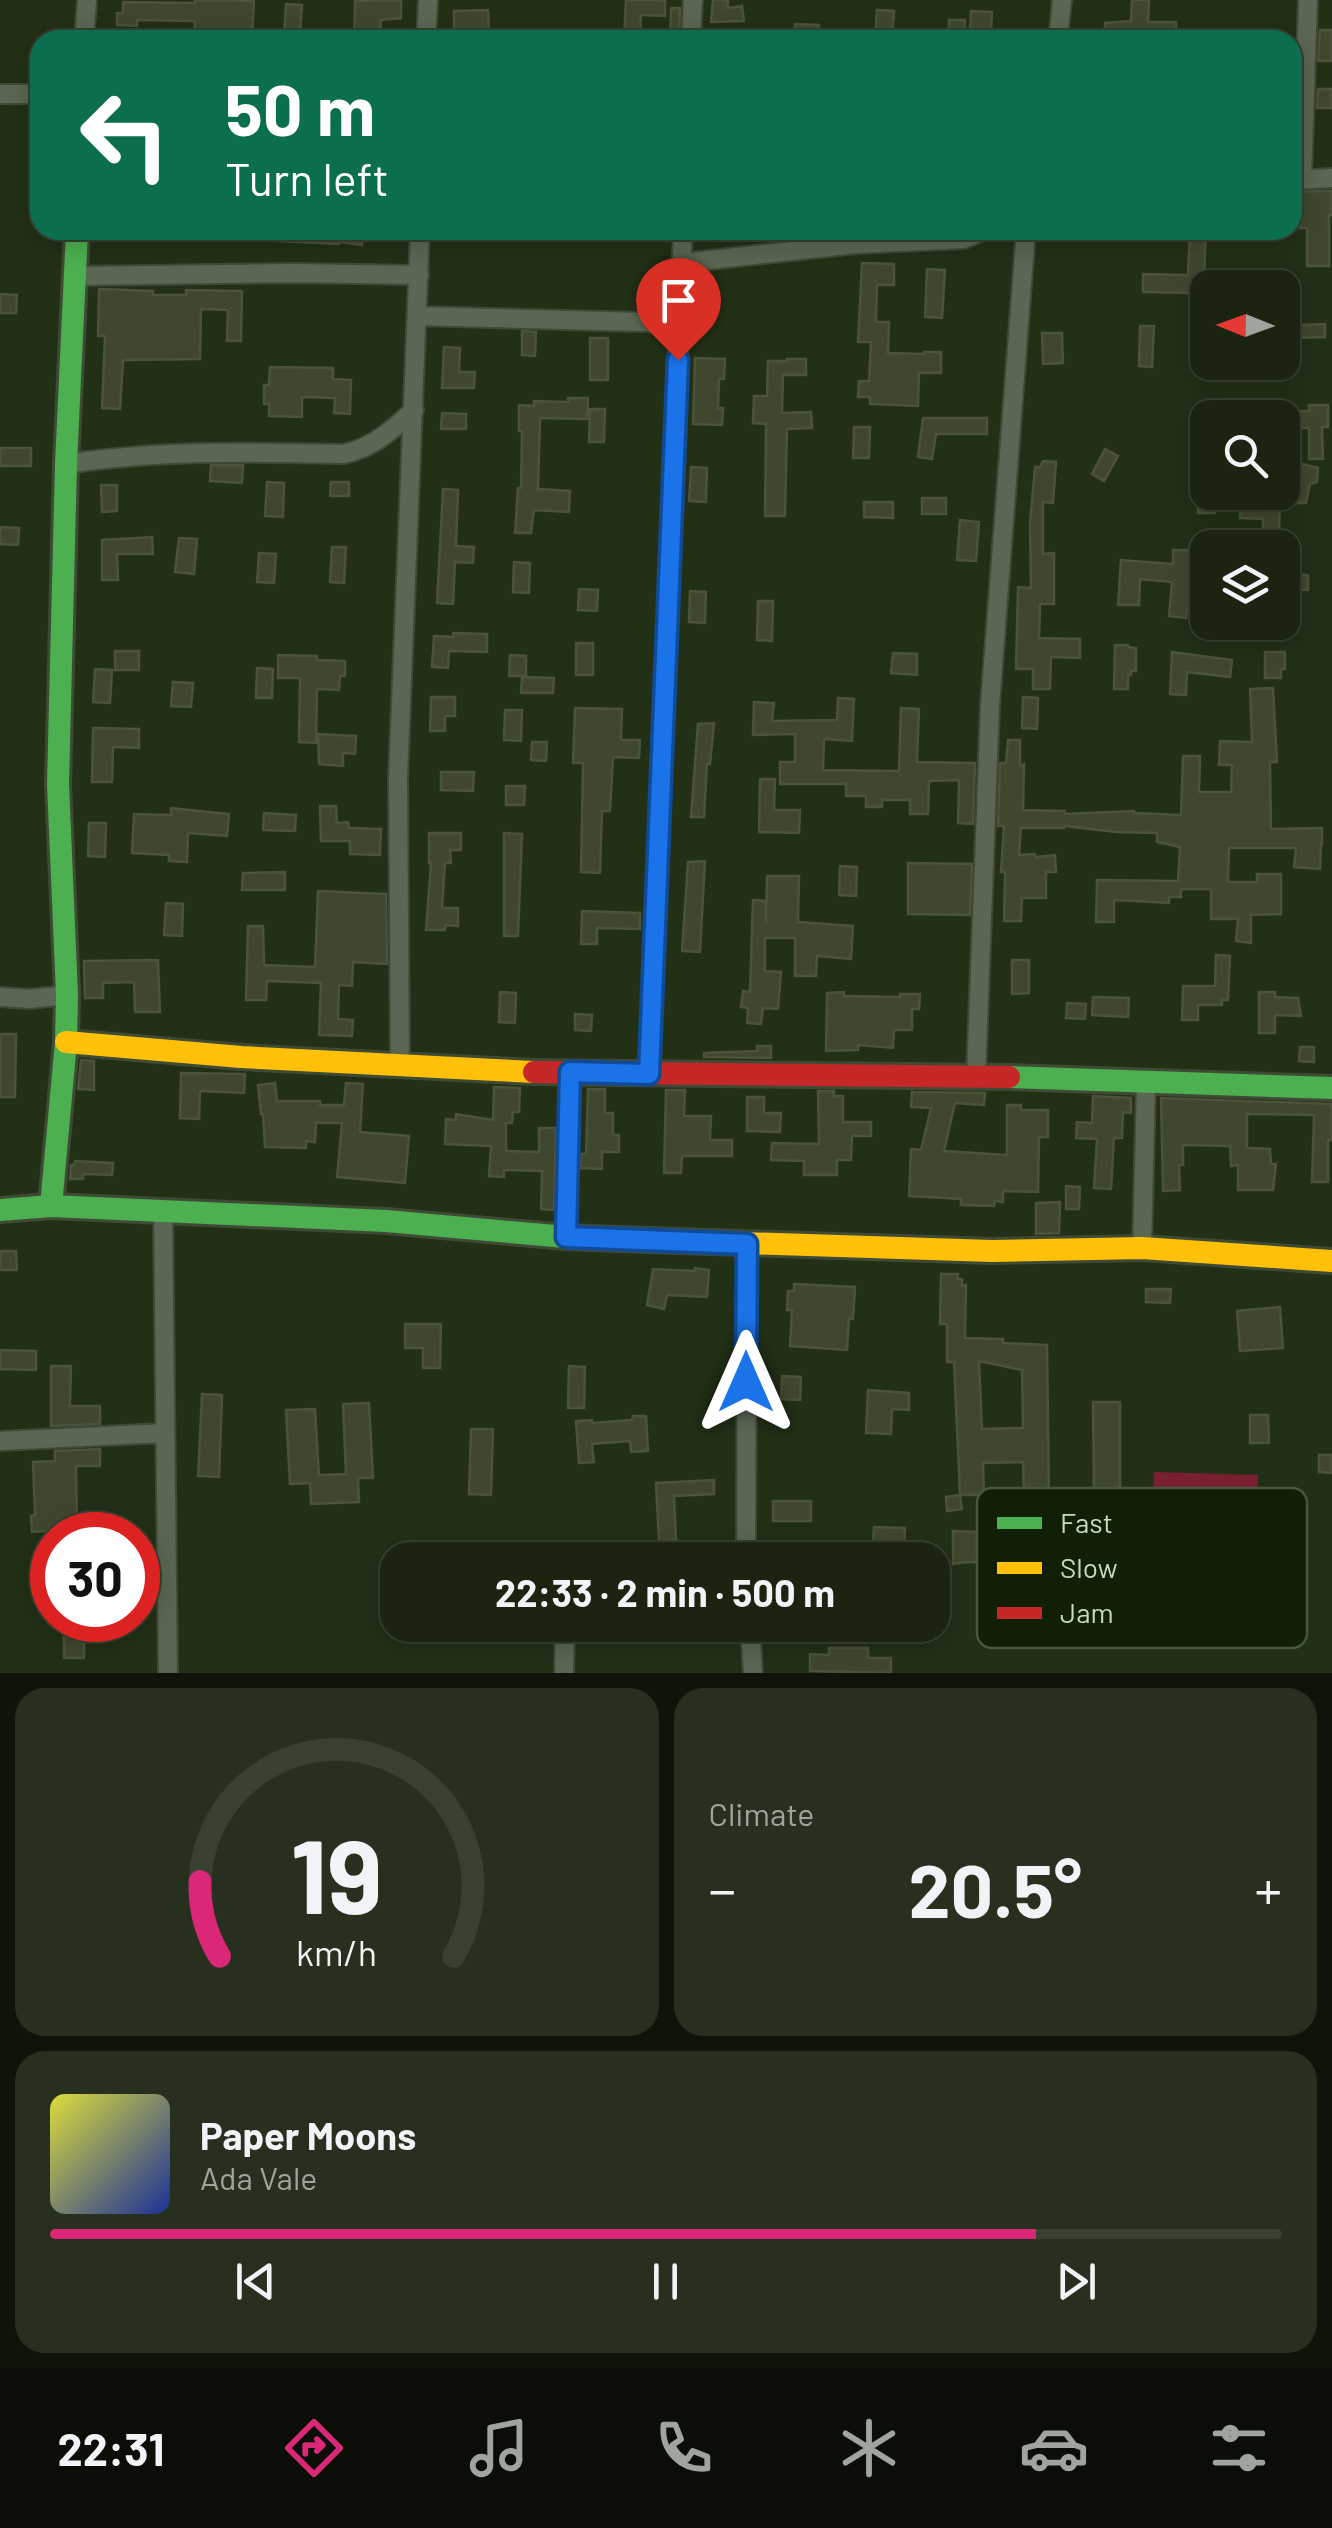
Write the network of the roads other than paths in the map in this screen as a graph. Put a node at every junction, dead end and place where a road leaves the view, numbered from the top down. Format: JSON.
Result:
{"nodes":[{"id":1,"x":87,"y":0,"type":"edge"},
{"id":2,"x":428,"y":0,"type":"edge"},
{"id":3,"x":692,"y":0,"type":"edge"},
{"id":4,"x":1062,"y":0,"type":"edge"},
{"id":5,"x":1308,"y":0,"type":"edge"},
{"id":6,"x":85,"y":30,"type":"edge"},
{"id":7,"x":426,"y":30,"type":"edge"},
{"id":8,"x":691,"y":30,"type":"edge"},
{"id":9,"x":1059,"y":30,"type":"edge"},
{"id":10,"x":0,"y":94,"type":"edge"},
{"id":11,"x":30,"y":94,"type":"edge"},
{"id":12,"x":1302,"y":98,"type":"edge"},
{"id":13,"x":1332,"y":178,"type":"edge"},
{"id":14,"x":1302,"y":180,"type":"edge"},
{"id":15,"x":77,"y":240,"type":"edge"},
{"id":16,"x":420,"y":240,"type":"edge"},
{"id":17,"x":683,"y":240,"type":"edge"},
{"id":18,"x":928,"y":240,"type":"edge"},
{"id":19,"x":1025,"y":240,"type":"edge"},
{"id":20,"x":682,"y":263,"type":"junction"},
{"id":21,"x":419,"y":275,"type":"junction"},
{"id":22,"x":75,"y":276,"type":"junction"},
{"id":23,"x":418,"y":316,"type":"junction"},
{"id":24,"x":679,"y":323,"type":"junction"},
{"id":25,"x":414,"y":410,"type":"junction"},
{"id":26,"x":66,"y":464,"type":"junction"},
{"id":27,"x":67,"y":996,"type":"junction"},
{"id":28,"x":0,"y":997,"type":"edge"},
{"id":29,"x":66,"y":1042,"type":"junction"},
{"id":30,"x":400,"y":1067,"type":"junction"},
{"id":31,"x":570,"y":1072,"type":"junction"},
{"id":32,"x":649,"y":1074,"type":"junction"},
{"id":33,"x":976,"y":1076,"type":"junction"},
{"id":34,"x":1146,"y":1083,"type":"junction"},
{"id":35,"x":1332,"y":1088,"type":"edge"},
{"id":36,"x":51,"y":1206,"type":"junction"},
{"id":37,"x":0,"y":1210,"type":"edge"},
{"id":38,"x":163,"y":1212,"type":"junction"},
{"id":39,"x":566,"y":1237,"type":"junction"},
{"id":40,"x":747,"y":1244,"type":"junction"},
{"id":41,"x":1142,"y":1248,"type":"junction"},
{"id":42,"x":1332,"y":1260,"type":"edge"},
{"id":43,"x":164,"y":1433,"type":"junction"},
{"id":44,"x":0,"y":1440,"type":"edge"},
{"id":45,"x":746,"y":1542,"type":"edge"},
{"id":46,"x":565,"y":1642,"type":"edge"},
{"id":47,"x":751,"y":1642,"type":"edge"},
{"id":48,"x":168,"y":1673,"type":"edge"},
{"id":49,"x":564,"y":1673,"type":"edge"},
{"id":50,"x":753,"y":1673,"type":"edge"}],
"edges":[{"from":1,"to":6,"type":"street"},
{"from":2,"to":7,"type":"street"},
{"from":3,"to":8,"type":"street"},
{"from":4,"to":9,"type":"street"},
{"from":5,"to":12,"type":"street"},
{"from":10,"to":11,"type":"street"},
{"from":13,"to":14,"type":"street"},
{"from":15,"to":22,"type":"street"},
{"from":16,"to":21,"type":"street"},
{"from":17,"to":20,"type":"street"},
{"from":18,"to":20,"type":"street"},
{"from":19,"to":33,"type":"street"},
{"from":20,"to":24,"type":"street"},
{"from":21,"to":22,"type":"street"},
{"from":21,"to":23,"type":"street"},
{"from":22,"to":26,"type":"street"},
{"from":23,"to":24,"type":"street"},
{"from":23,"to":25,"type":"street"},
{"from":24,"to":32,"type":"street"},
{"from":25,"to":26,"type":"street"},
{"from":25,"to":30,"type":"street"},
{"from":26,"to":27,"type":"street"},
{"from":27,"to":28,"type":"street"},
{"from":27,"to":29,"type":"street"},
{"from":29,"to":30,"type":"street"},
{"from":29,"to":36,"type":"street"},
{"from":30,"to":31,"type":"street"},
{"from":31,"to":32,"type":"street"},
{"from":31,"to":39,"type":"street"},
{"from":32,"to":33,"type":"street"},
{"from":33,"to":34,"type":"street"},
{"from":34,"to":35,"type":"street"},
{"from":34,"to":41,"type":"street"},
{"from":36,"to":37,"type":"street"},
{"from":36,"to":38,"type":"street"},
{"from":38,"to":39,"type":"street"},
{"from":38,"to":43,"type":"street"},
{"from":39,"to":40,"type":"street"},
{"from":40,"to":41,"type":"street"},
{"from":40,"to":45,"type":"street"},
{"from":41,"to":42,"type":"street"},
{"from":43,"to":44,"type":"street"},
{"from":43,"to":48,"type":"street"},
{"from":46,"to":49,"type":"street"},
{"from":47,"to":50,"type":"street"}]}
